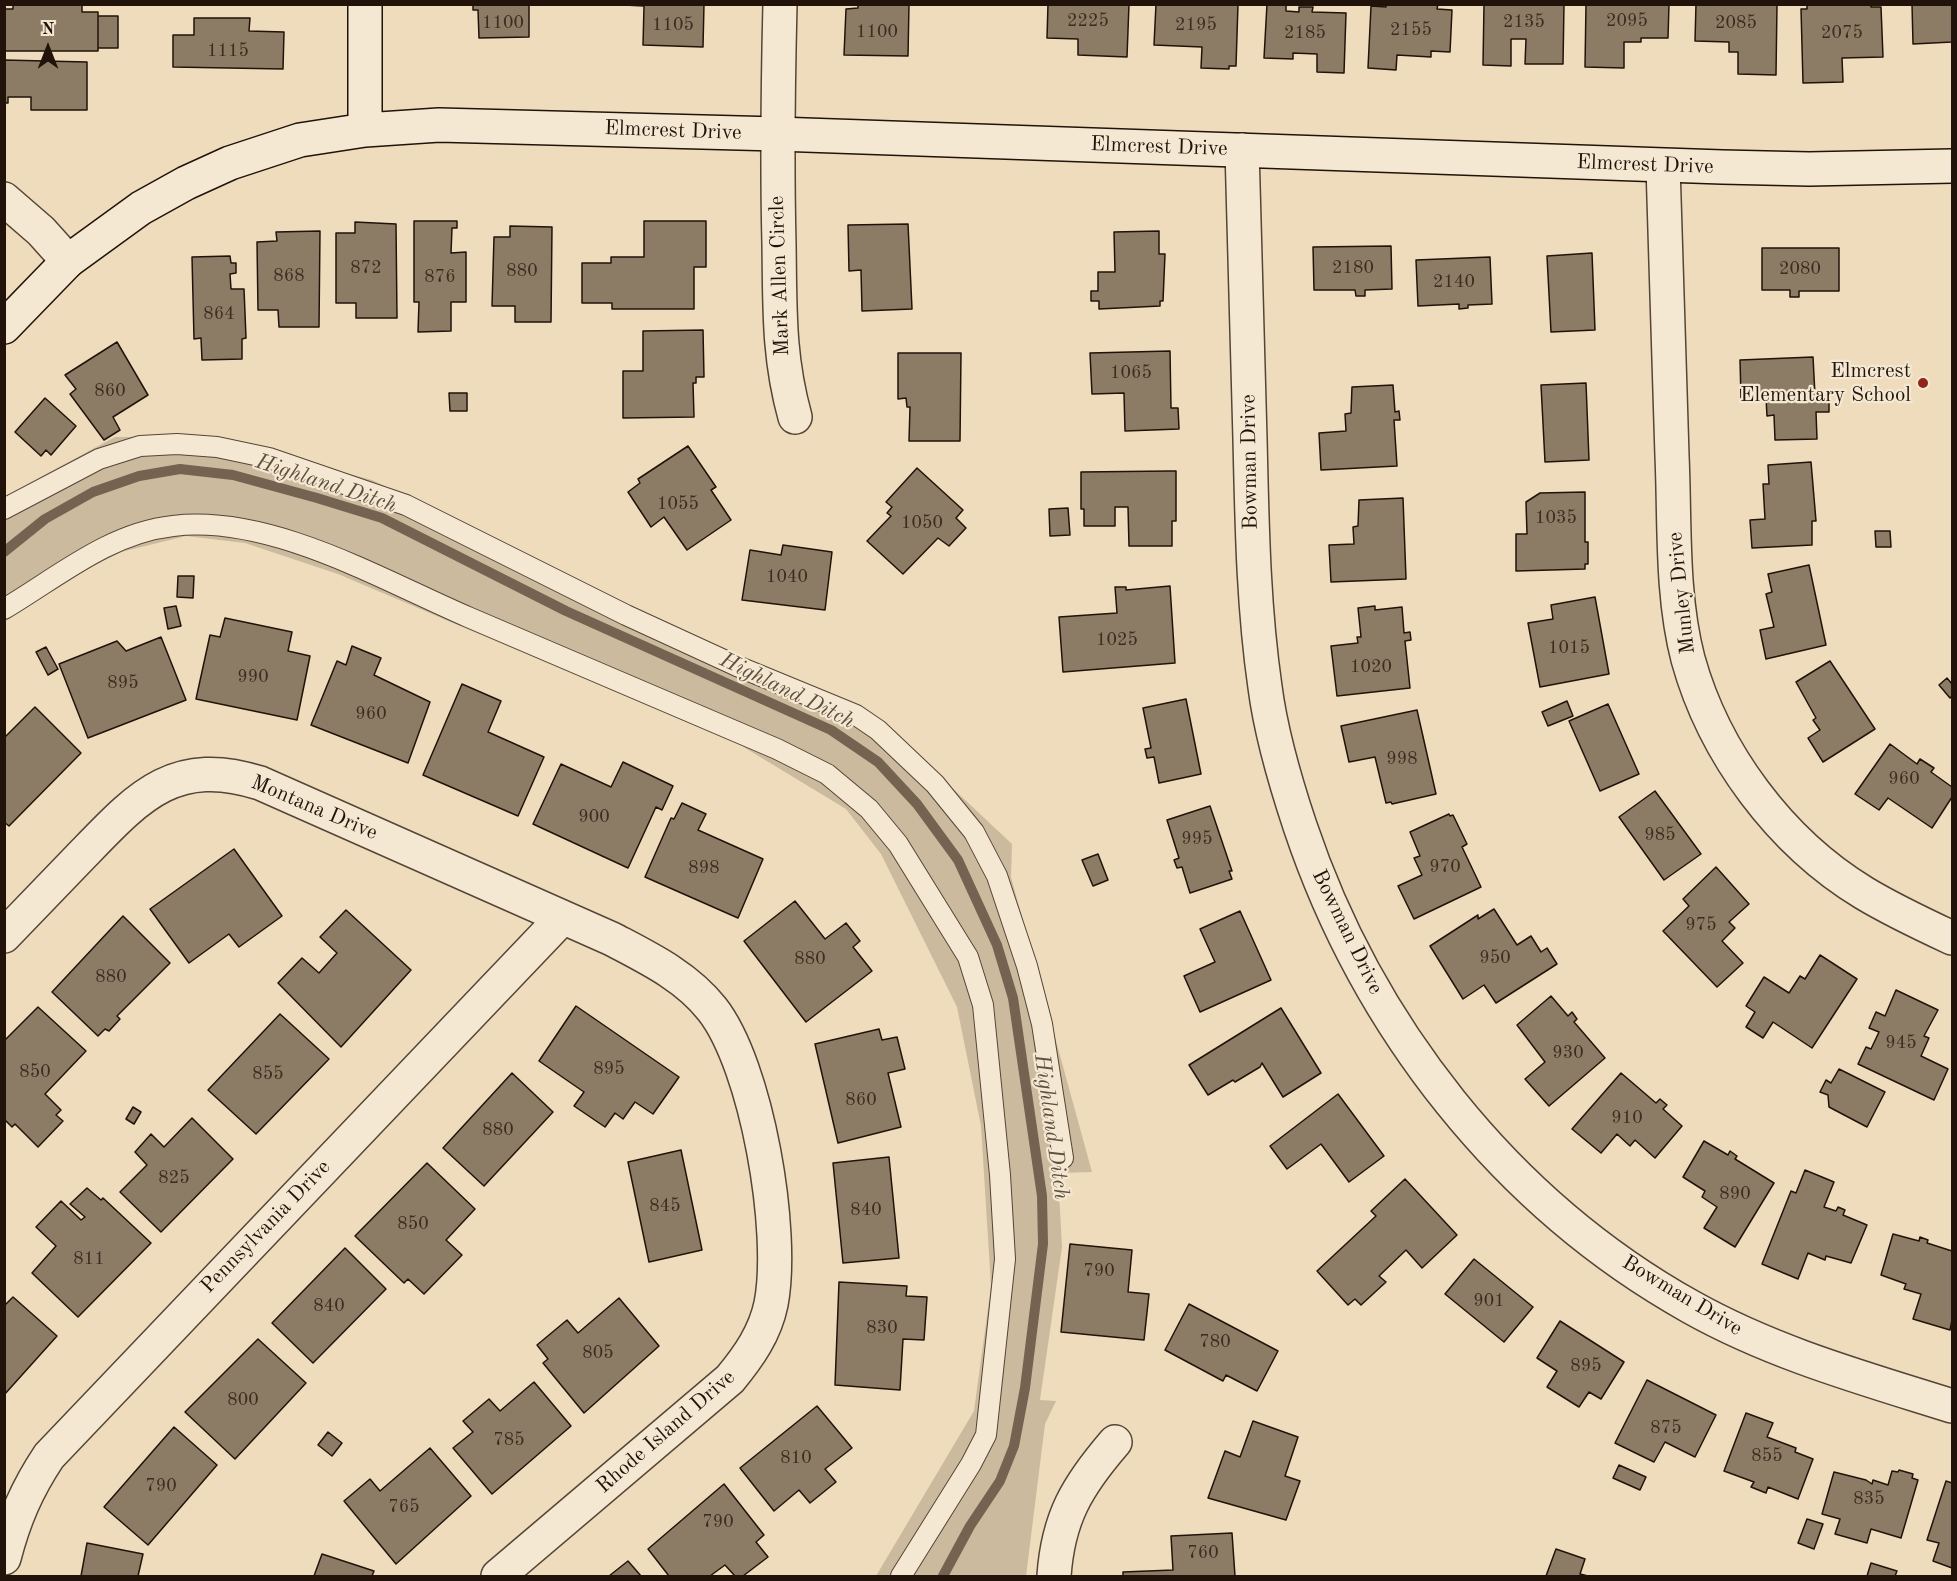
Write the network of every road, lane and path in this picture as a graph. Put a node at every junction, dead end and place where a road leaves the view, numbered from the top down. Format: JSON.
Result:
{"nodes":[{"id":1,"x":365,"y":4,"type":"edge"},
{"id":2,"x":780,"y":4,"type":"edge"},
{"id":3,"x":365,"y":130,"type":"junction"},
{"id":4,"x":777,"y":134,"type":"junction"},
{"id":5,"x":1242,"y":150,"type":"junction"},
{"id":6,"x":1663,"y":166,"type":"junction"},
{"id":7,"x":1953,"y":166,"type":"edge"},
{"id":8,"x":4,"y":199,"type":"edge"},
{"id":9,"x":68,"y":261,"type":"junction"},
{"id":10,"x":4,"y":327,"type":"edge"},
{"id":11,"x":795,"y":417,"type":"dead end"},
{"id":12,"x":4,"y":509,"type":"edge"},
{"id":13,"x":4,"y":609,"type":"edge"},
{"id":14,"x":562,"y":918,"type":"junction"},
{"id":15,"x":4,"y":936,"type":"edge"},
{"id":16,"x":1953,"y":938,"type":"edge"},
{"id":17,"x":1063,"y":1158,"type":"dead end"},
{"id":18,"x":1953,"y":1406,"type":"edge"},
{"id":19,"x":1115,"y":1442,"type":"dead end"},
{"id":20,"x":4,"y":1558,"type":"edge"},
{"id":21,"x":498,"y":1576,"type":"edge"},
{"id":22,"x":901,"y":1576,"type":"edge"},
{"id":23,"x":1054,"y":1576,"type":"edge"}],
"edges":[{"from":1,"to":3,"type":"street"},
{"from":2,"to":4,"type":"street","name":"Mark Allen Circle"},
{"from":3,"to":4,"type":"street","name":"Elmcrest Drive"},
{"from":3,"to":9,"type":"street","name":"Elmcrest Drive"},
{"from":4,"to":5,"type":"street","name":"Elmcrest Drive"},
{"from":4,"to":11,"type":"street","name":"Mark Allen Circle"},
{"from":5,"to":6,"type":"street","name":"Elmcrest Drive"},
{"from":5,"to":18,"type":"street","name":"Bowman Drive"},
{"from":6,"to":7,"type":"street","name":"Elmcrest Drive"},
{"from":6,"to":16,"type":"street","name":"Munley Drive"},
{"from":8,"to":9,"type":"street"},
{"from":9,"to":10,"type":"street","name":"Elmcrest Drive"},
{"from":12,"to":17,"type":"lane"},
{"from":13,"to":22,"type":"lane"},
{"from":14,"to":15,"type":"street","name":"Montana Drive"},
{"from":14,"to":20,"type":"street","name":"Pennsylvania Drive"},
{"from":14,"to":21,"type":"street","name":"Rhode Island Drive"},
{"from":19,"to":23,"type":"street"}]}
